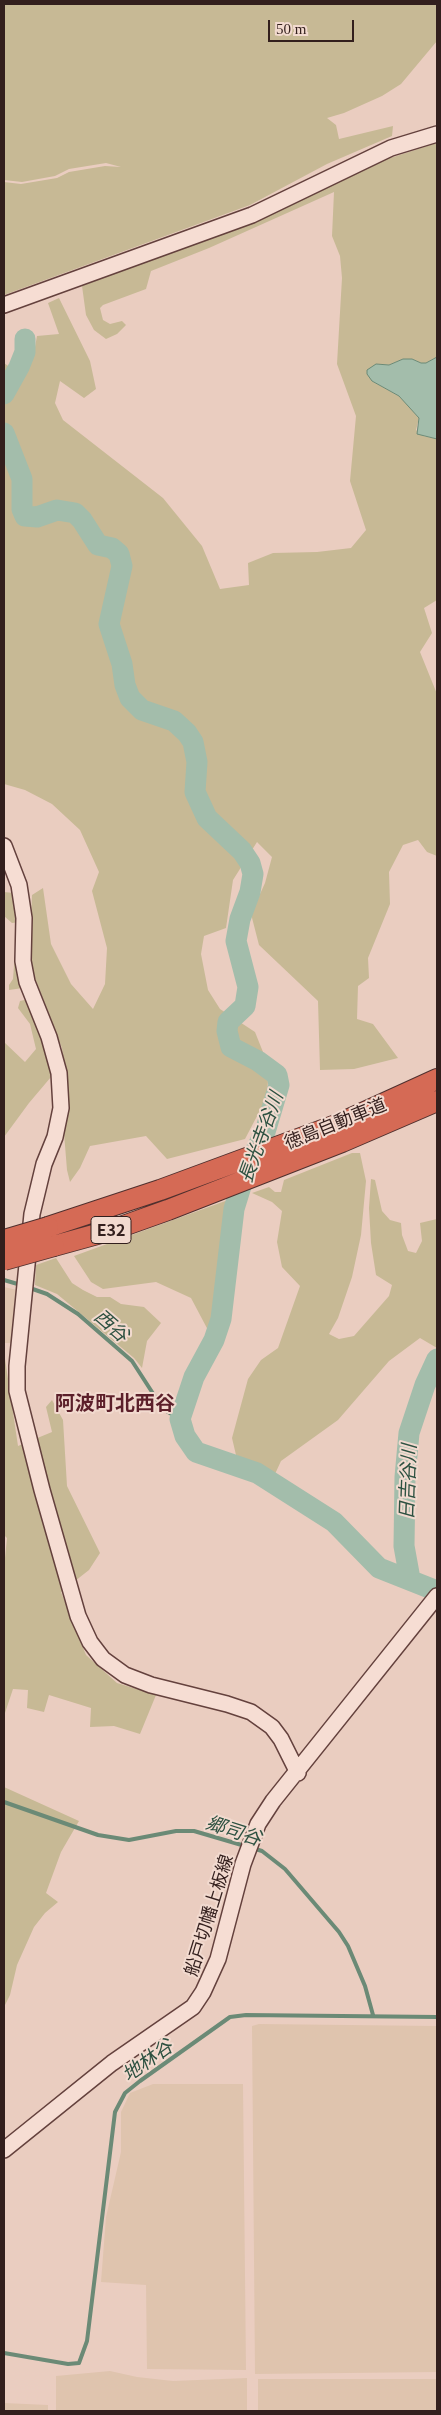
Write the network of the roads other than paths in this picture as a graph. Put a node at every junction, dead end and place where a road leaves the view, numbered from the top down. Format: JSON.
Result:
{"nodes":[{"id":1,"x":437,"y":134,"type":"edge"},
{"id":2,"x":4,"y":305,"type":"edge"},
{"id":3,"x":4,"y":846,"type":"edge"},
{"id":4,"x":437,"y":1079,"type":"edge"},
{"id":5,"x":437,"y":1101,"type":"edge"},
{"id":6,"x":339,"y":1134,"type":"junction"},
{"id":7,"x":4,"y":1240,"type":"edge"},
{"id":8,"x":4,"y":1260,"type":"edge"},
{"id":9,"x":437,"y":1597,"type":"edge"},
{"id":10,"x":298,"y":1773,"type":"junction"},
{"id":11,"x":4,"y":2150,"type":"edge"}],
"edges":[{"from":1,"to":2,"type":"street"},
{"from":3,"to":10,"type":"street"},
{"from":4,"to":6,"type":"highway","name":"徳島自動車道","number":"E32"},
{"from":5,"to":6,"type":"highway","name":"徳島自動車道","number":"E32"},
{"from":6,"to":7,"type":"highway","name":"徳島自動車道","number":"E32","bridge":true},
{"from":6,"to":8,"type":"highway","name":"徳島自動車道","number":"E32","bridge":true},
{"from":9,"to":10,"type":"street","name":"船戸切幡上板線"},
{"from":10,"to":11,"type":"street","name":"船戸切幡上板線"}]}
